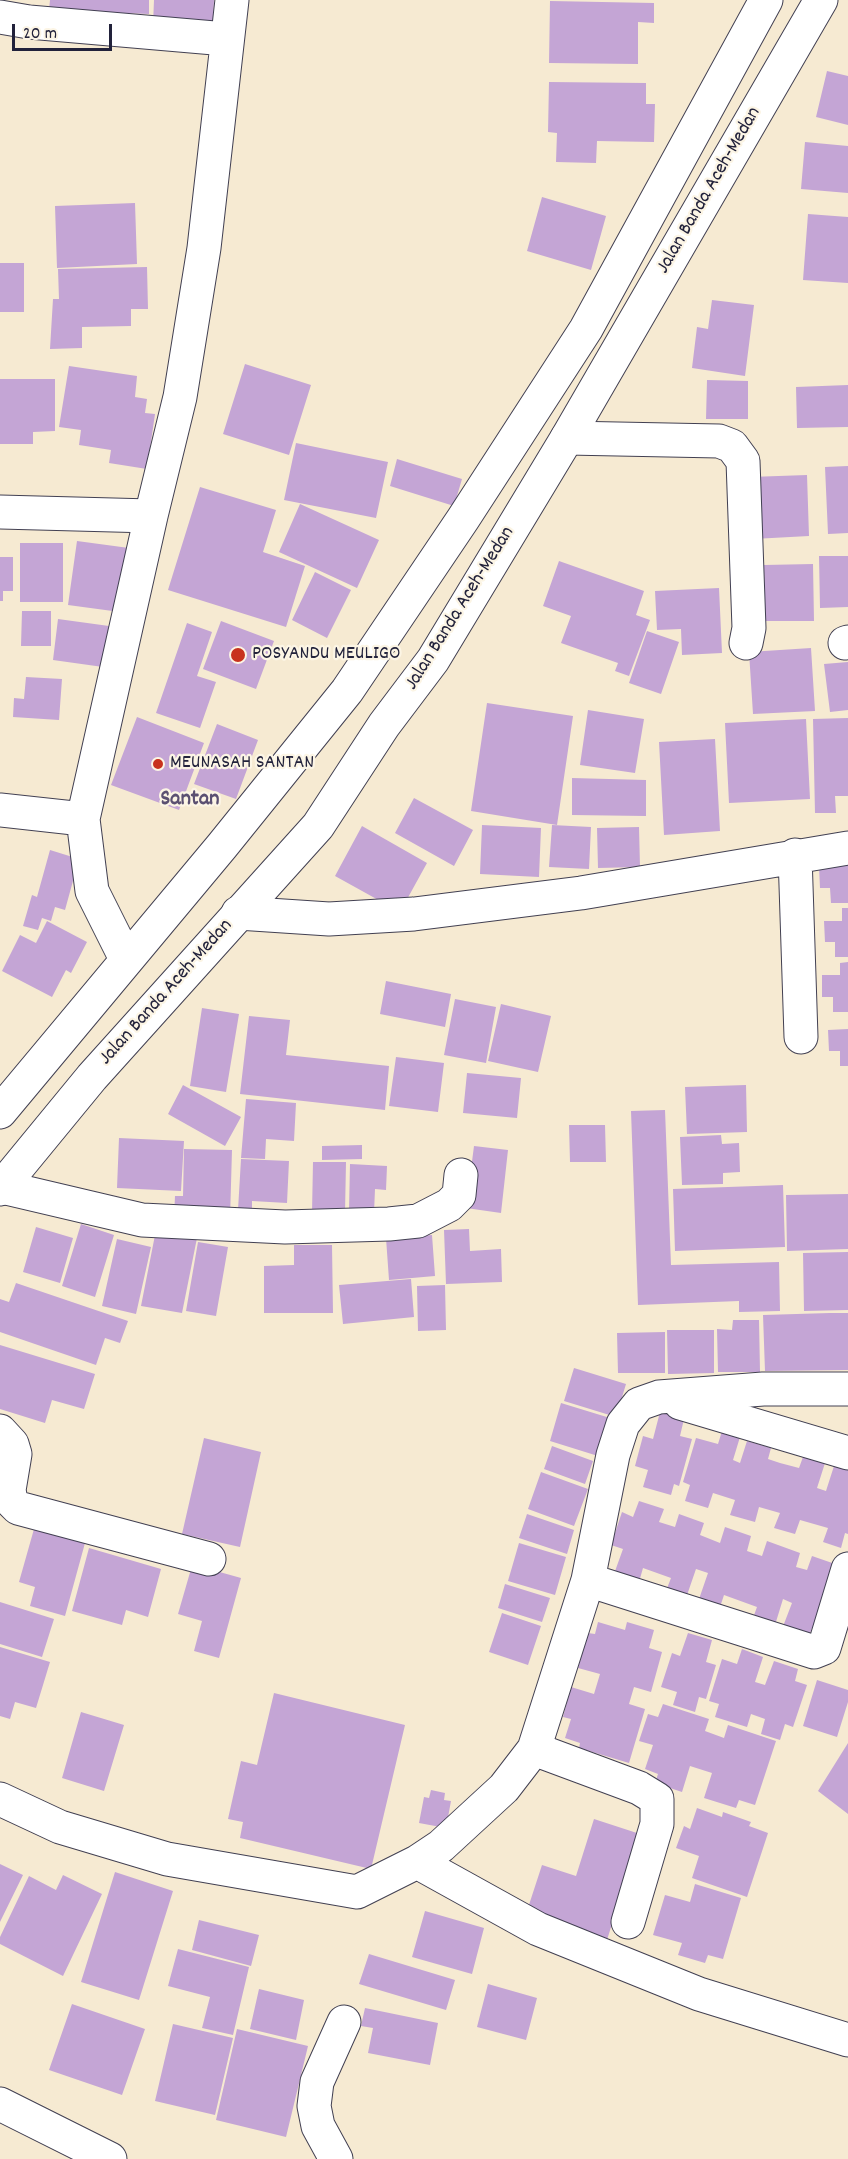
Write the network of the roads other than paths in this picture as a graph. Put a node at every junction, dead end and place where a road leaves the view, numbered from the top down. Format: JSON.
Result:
{"nodes":[{"id":1,"x":232,"y":0,"type":"edge"},
{"id":2,"x":766,"y":0,"type":"edge"},
{"id":3,"x":821,"y":0,"type":"edge"},
{"id":4,"x":20,"y":13,"type":"edge"},
{"id":5,"x":226,"y":39,"type":"junction"},
{"id":6,"x":567,"y":438,"type":"junction"},
{"id":7,"x":0,"y":512,"type":"edge"},
{"id":8,"x":151,"y":516,"type":"junction"},
{"id":9,"x":746,"y":643,"type":"dead end"},
{"id":10,"x":0,"y":810,"type":"edge"},
{"id":11,"x":83,"y":819,"type":"junction"},
{"id":12,"x":848,"y":848,"type":"edge"},
{"id":13,"x":795,"y":855,"type":"junction"},
{"id":14,"x":238,"y":913,"type":"junction"},
{"id":15,"x":126,"y":959,"type":"junction"},
{"id":16,"x":801,"y":1037,"type":"dead end"},
{"id":17,"x":0,"y":1112,"type":"edge"},
{"id":18,"x":461,"y":1176,"type":"dead end"},
{"id":19,"x":1,"y":1188,"type":"edge"},
{"id":20,"x":848,"y":1389,"type":"edge"},
{"id":21,"x":659,"y":1397,"type":"junction"},
{"id":22,"x":0,"y":1431,"type":"edge"},
{"id":23,"x":848,"y":1453,"type":"edge"},
{"id":24,"x":209,"y":1559,"type":"dead end"},
{"id":25,"x":848,"y":1569,"type":"edge"},
{"id":26,"x":588,"y":1580,"type":"junction"},
{"id":27,"x":534,"y":1749,"type":"junction"},
{"id":28,"x":0,"y":1799,"type":"edge"},
{"id":29,"x":417,"y":1862,"type":"junction"},
{"id":30,"x":628,"y":1922,"type":"dead end"},
{"id":31,"x":344,"y":2022,"type":"dead end"},
{"id":32,"x":848,"y":2040,"type":"edge"},
{"id":33,"x":0,"y":2104,"type":"edge"},
{"id":34,"x":110,"y":2159,"type":"edge"},
{"id":35,"x":336,"y":2159,"type":"edge"}],
"edges":[{"from":1,"to":5,"type":"main road"},
{"from":2,"to":15,"type":"main road","name":"Jalan Banda Aceh-Medan"},
{"from":3,"to":6,"type":"main road","name":"Jalan Banda Aceh-Medan"},
{"from":4,"to":5,"type":"main road"},
{"from":5,"to":8,"type":"main road"},
{"from":6,"to":9,"type":"main road"},
{"from":6,"to":14,"type":"main road","name":"Jalan Banda Aceh-Medan"},
{"from":7,"to":8,"type":"main road"},
{"from":8,"to":11,"type":"main road"},
{"from":10,"to":11,"type":"main road"},
{"from":11,"to":15,"type":"main road"},
{"from":12,"to":13,"type":"main road"},
{"from":13,"to":14,"type":"main road"},
{"from":13,"to":16,"type":"main road"},
{"from":14,"to":19,"type":"main road","name":"Jalan Banda Aceh-Medan"},
{"from":15,"to":17,"type":"main road","name":"Jalan Banda Aceh-Medan"},
{"from":18,"to":19,"type":"main road"},
{"from":20,"to":21,"type":"main road"},
{"from":21,"to":23,"type":"main road"},
{"from":21,"to":26,"type":"main road"},
{"from":22,"to":24,"type":"main road"},
{"from":25,"to":26,"type":"main road"},
{"from":26,"to":27,"type":"main road"},
{"from":27,"to":29,"type":"main road"},
{"from":27,"to":30,"type":"main road"},
{"from":28,"to":29,"type":"main road"},
{"from":29,"to":32,"type":"main road"},
{"from":31,"to":35,"type":"main road"},
{"from":33,"to":34,"type":"main road"}]}
